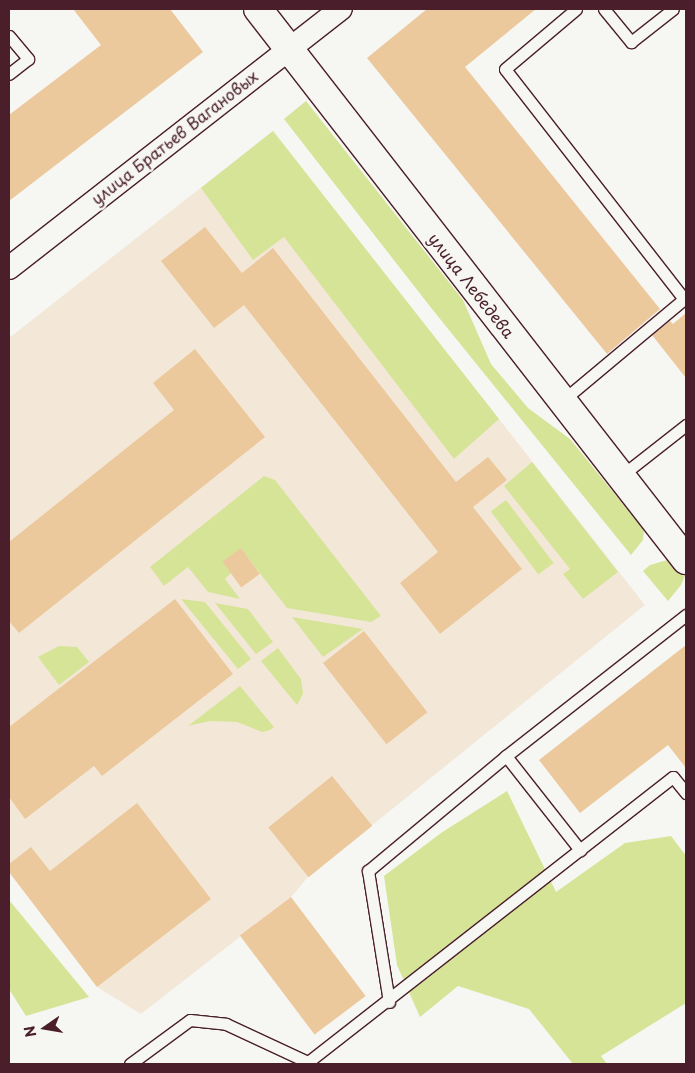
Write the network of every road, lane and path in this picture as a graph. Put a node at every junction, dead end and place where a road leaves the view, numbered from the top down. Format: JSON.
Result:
{"nodes":[{"id":1,"x":258,"y":9,"type":"edge"},
{"id":2,"x":341,"y":9,"type":"edge"},
{"id":3,"x":576,"y":9,"type":"edge"},
{"id":4,"x":604,"y":9,"type":"edge"},
{"id":5,"x":673,"y":9,"type":"edge"},
{"id":6,"x":9,"y":36,"type":"edge"},
{"id":7,"x":290,"y":46,"type":"junction"},
{"id":8,"x":9,"y":74,"type":"edge"},
{"id":9,"x":9,"y":268,"type":"edge"},
{"id":10,"x":685,"y":298,"type":"edge"},
{"id":11,"x":562,"y":402,"type":"junction"},
{"id":12,"x":686,"y":424,"type":"edge"},
{"id":13,"x":621,"y":476,"type":"junction"},
{"id":14,"x":686,"y":560,"type":"edge"},
{"id":15,"x":686,"y":615,"type":"edge"},
{"id":16,"x":506,"y":756,"type":"junction"},
{"id":17,"x":686,"y":793,"type":"edge"},
{"id":18,"x":580,"y":850,"type":"junction"},
{"id":19,"x":389,"y":1002,"type":"junction"},
{"id":20,"x":306,"y":1063,"type":"edge"},
{"id":21,"x":130,"y":1064,"type":"edge"}],
"edges":[{"from":1,"to":7,"type":"street","name":"улица Лебедева"},
{"from":2,"to":7,"type":"street","name":"улица Братьев Вагановых"},
{"from":3,"to":10,"type":"lane"},
{"from":4,"to":5,"type":"lane"},
{"from":6,"to":8,"type":"lane"},
{"from":7,"to":9,"type":"street","name":"улица Братьев Вагановых"},
{"from":7,"to":11,"type":"street","name":"улица Лебедева"},
{"from":10,"to":11,"type":"lane"},
{"from":11,"to":13,"type":"street","name":"улица Лебедева"},
{"from":12,"to":13,"type":"lane"},
{"from":13,"to":14,"type":"street","name":"улица Лебедева"},
{"from":15,"to":16,"type":"lane"},
{"from":16,"to":18,"type":"lane"},
{"from":16,"to":19,"type":"lane"},
{"from":17,"to":18,"type":"lane"},
{"from":18,"to":19,"type":"lane"},
{"from":19,"to":20,"type":"lane"},
{"from":20,"to":21,"type":"lane"}]}
